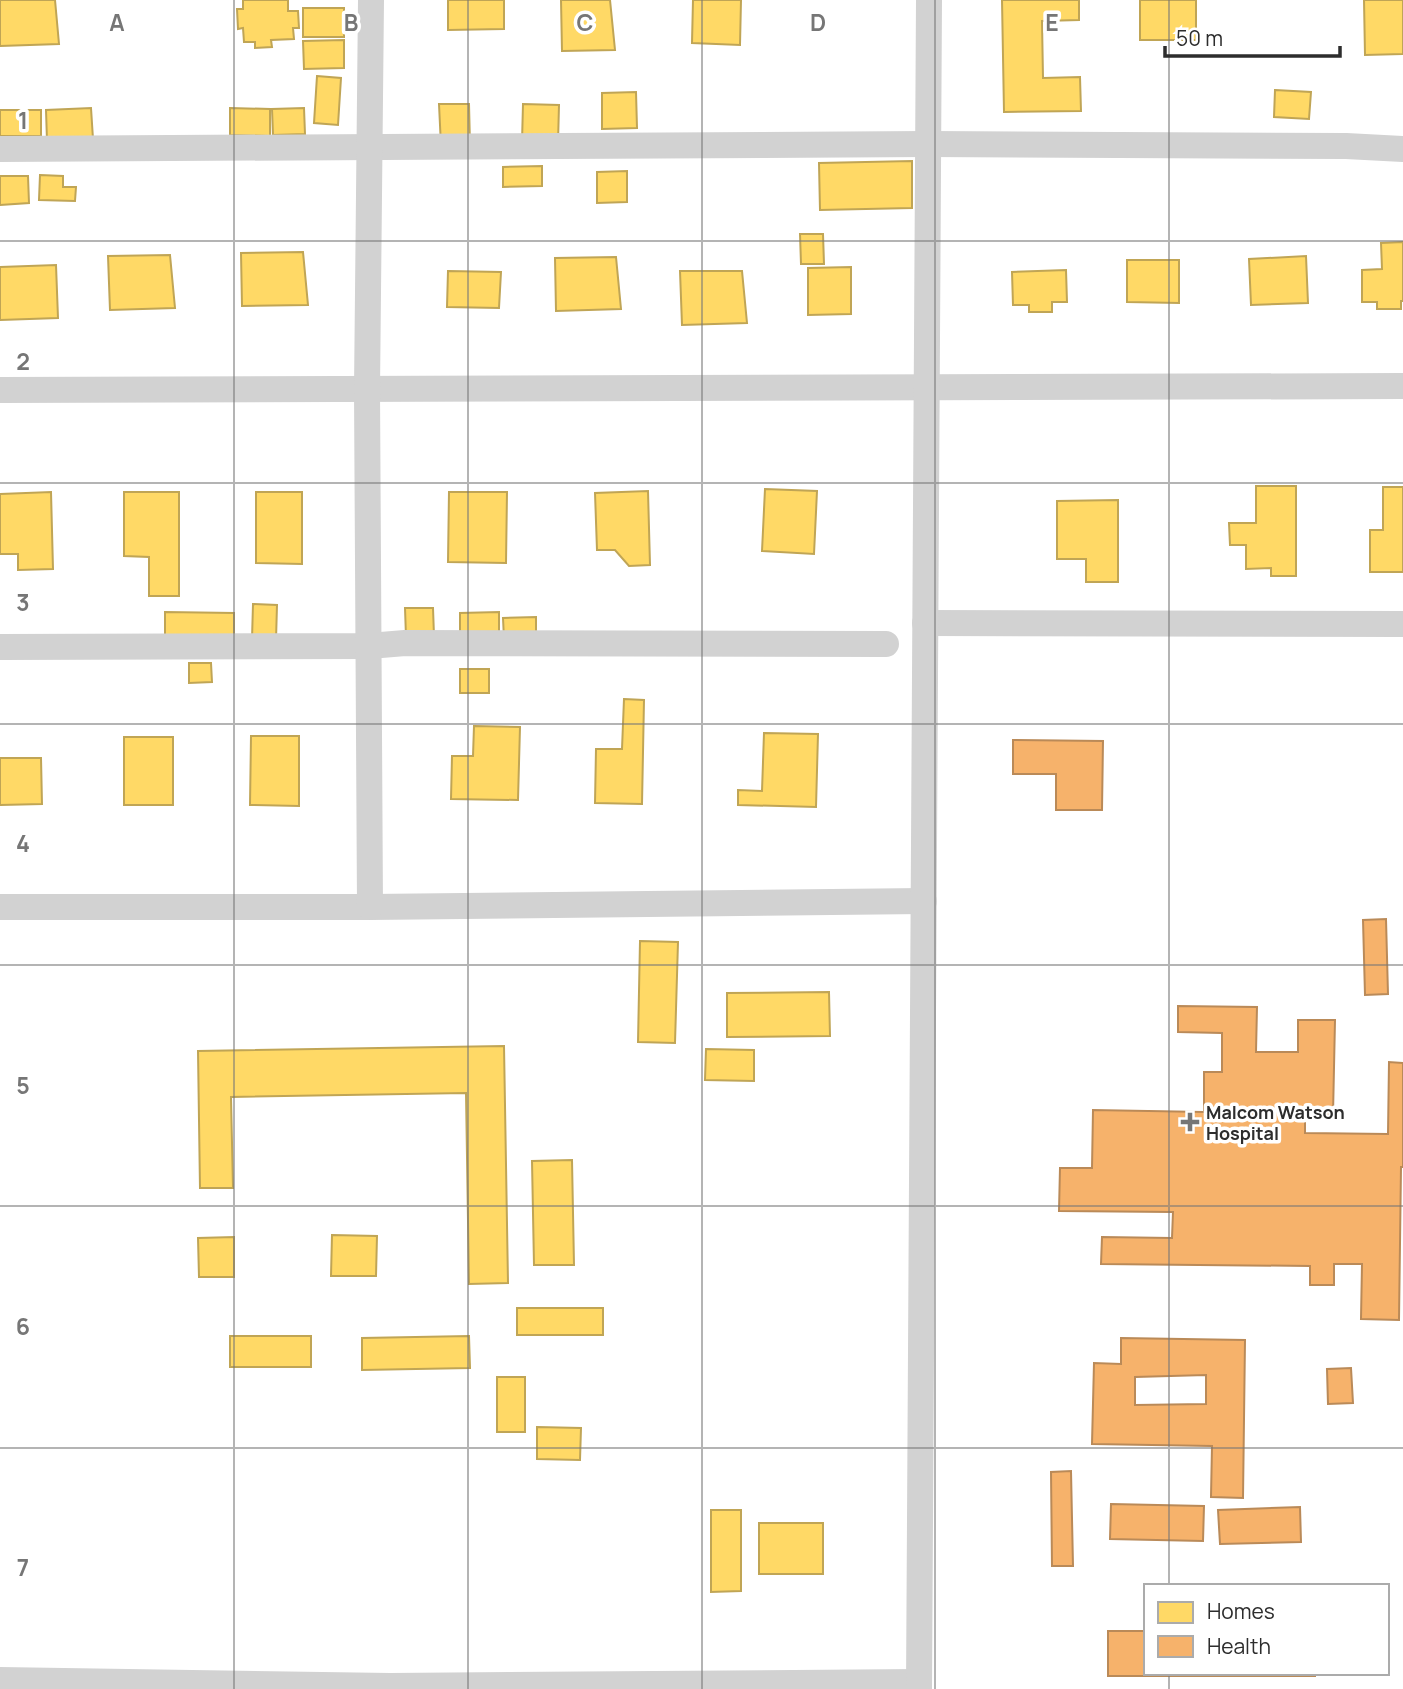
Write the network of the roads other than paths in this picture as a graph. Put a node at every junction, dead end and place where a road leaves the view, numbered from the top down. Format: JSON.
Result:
{"nodes":[{"id":1,"x":371,"y":0,"type":"edge"},
{"id":2,"x":929,"y":0,"type":"edge"},
{"id":3,"x":928,"y":144,"type":"junction"},
{"id":4,"x":369,"y":147,"type":"junction"},
{"id":5,"x":0,"y":149,"type":"edge"},
{"id":6,"x":1403,"y":149,"type":"edge"},
{"id":7,"x":1403,"y":386,"type":"edge"},
{"id":8,"x":927,"y":387,"type":"junction"},
{"id":9,"x":0,"y":390,"type":"edge"},
{"id":10,"x":367,"y":390,"type":"junction"},
{"id":11,"x":925,"y":623,"type":"junction"},
{"id":12,"x":1403,"y":624,"type":"edge"},
{"id":13,"x":886,"y":644,"type":"dead end"},
{"id":14,"x":369,"y":646,"type":"junction"},
{"id":15,"x":0,"y":647,"type":"edge"},
{"id":16,"x":924,"y":901,"type":"junction"},
{"id":17,"x":0,"y":906,"type":"edge"},
{"id":18,"x":370,"y":907,"type":"junction"},
{"id":19,"x":0,"y":1680,"type":"edge"},
{"id":20,"x":919,"y":1685,"type":"edge"},
{"id":21,"x":390,"y":1688,"type":"edge"}],
"edges":[{"from":1,"to":4,"type":"street"},
{"from":2,"to":3,"type":"street"},
{"from":3,"to":4,"type":"street"},
{"from":3,"to":6,"type":"street"},
{"from":3,"to":8,"type":"street"},
{"from":4,"to":5,"type":"street"},
{"from":4,"to":10,"type":"street"},
{"from":7,"to":8,"type":"street"},
{"from":8,"to":10,"type":"street"},
{"from":8,"to":11,"type":"street"},
{"from":9,"to":10,"type":"street"},
{"from":10,"to":14,"type":"street"},
{"from":11,"to":12,"type":"street"},
{"from":11,"to":16,"type":"street"},
{"from":13,"to":14,"type":"street"},
{"from":14,"to":15,"type":"street"},
{"from":14,"to":18,"type":"street"},
{"from":16,"to":18,"type":"street"},
{"from":16,"to":20,"type":"street"},
{"from":17,"to":18,"type":"street"},
{"from":19,"to":21,"type":"street"},
{"from":20,"to":21,"type":"street"}]}
